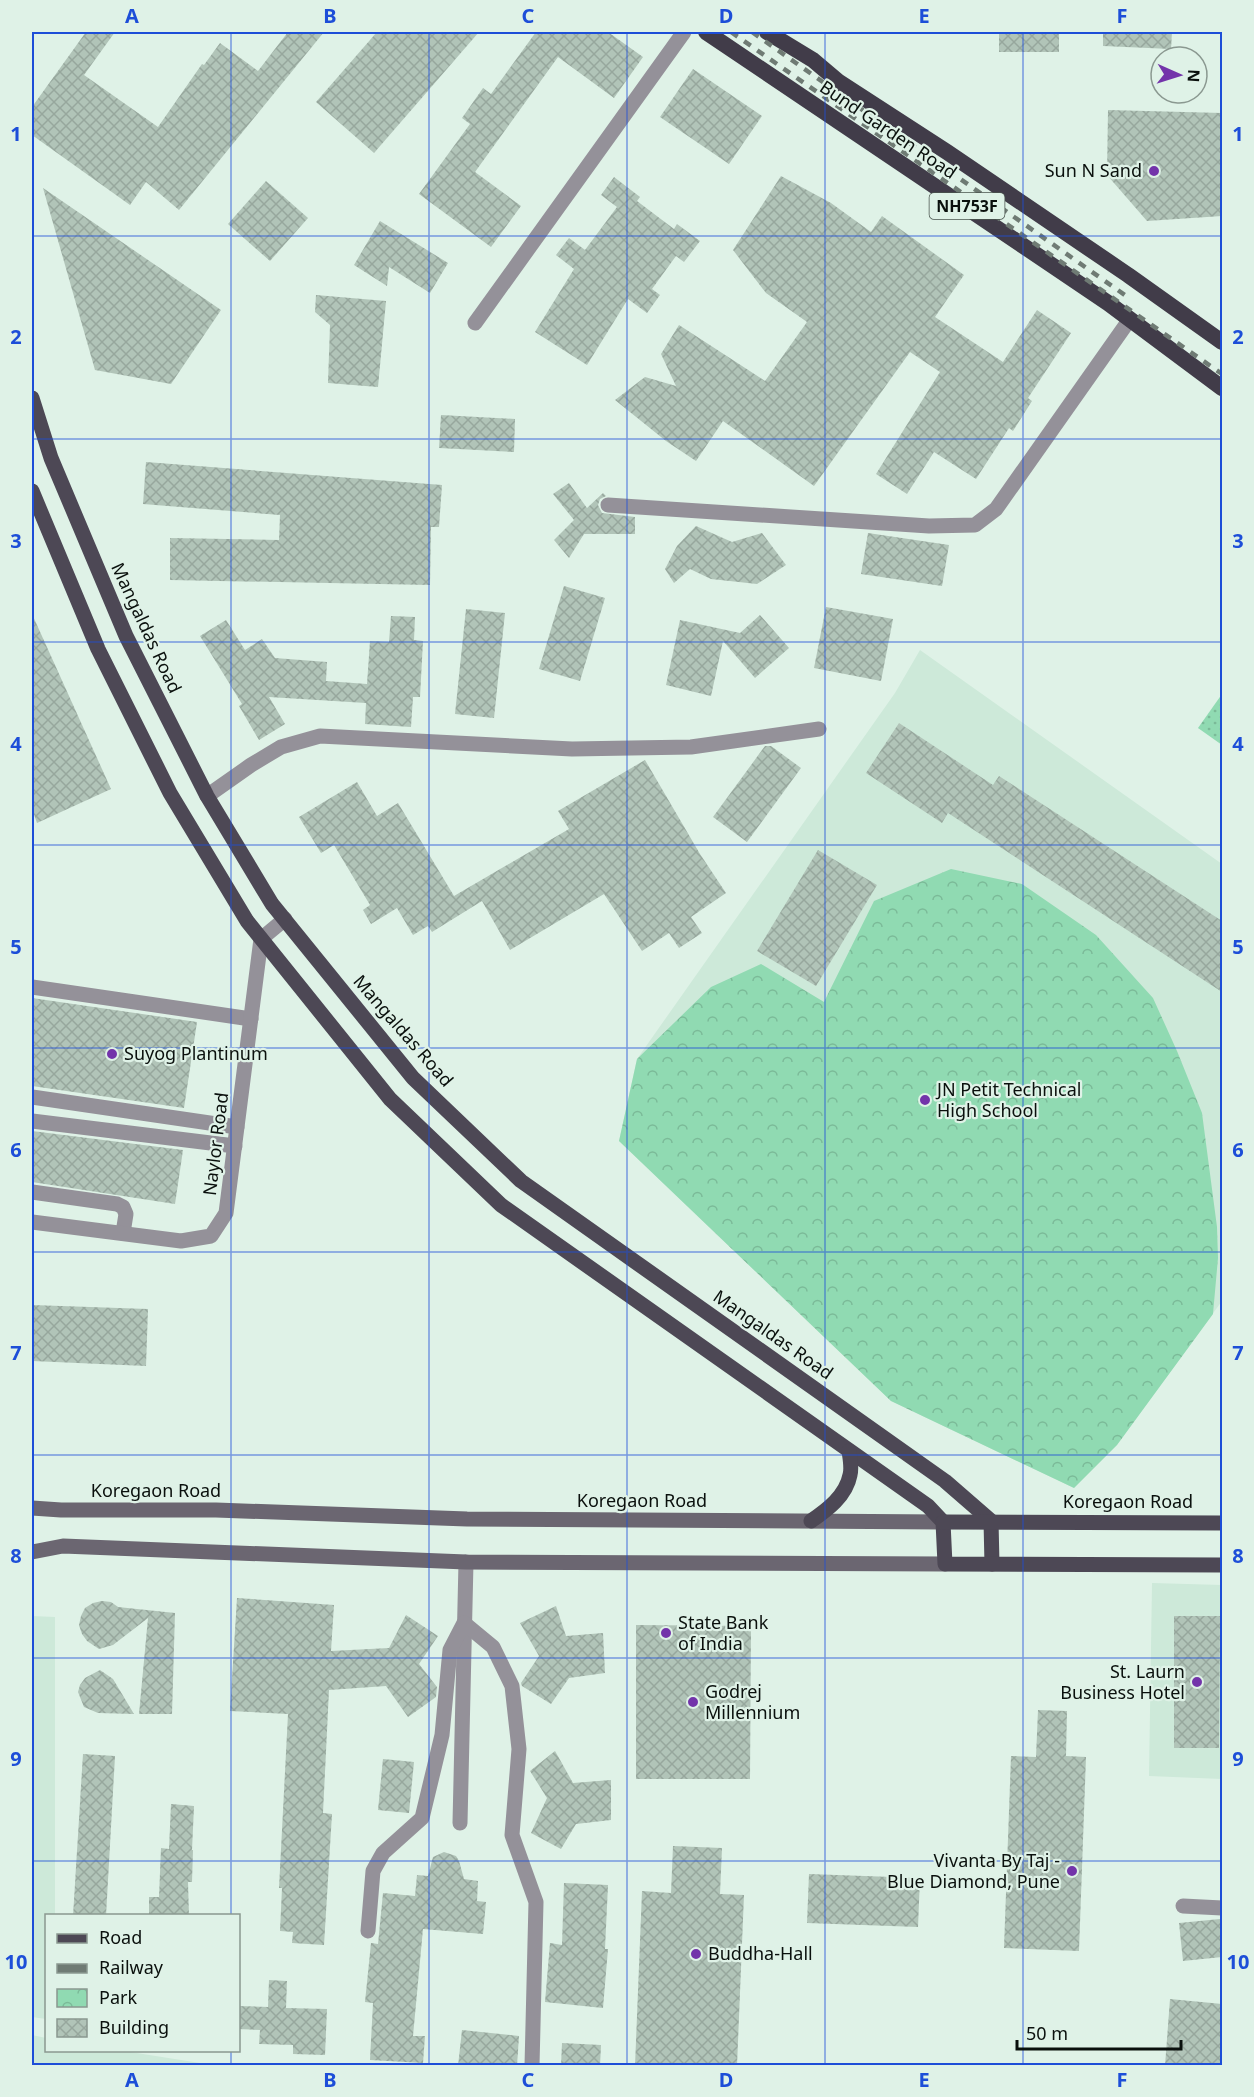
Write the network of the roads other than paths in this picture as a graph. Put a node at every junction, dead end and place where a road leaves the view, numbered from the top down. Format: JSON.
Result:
{"nodes":[{"id":1,"x":684,"y":32,"type":"edge"},
{"id":2,"x":706,"y":32,"type":"edge"},
{"id":3,"x":767,"y":32,"type":"edge"},
{"id":4,"x":1130,"y":319,"type":"junction"},
{"id":5,"x":475,"y":323,"type":"dead end"},
{"id":6,"x":1222,"y":342,"type":"edge"},
{"id":7,"x":1222,"y":388,"type":"edge"},
{"id":8,"x":32,"y":398,"type":"edge"},
{"id":9,"x":32,"y":491,"type":"edge"},
{"id":10,"x":608,"y":506,"type":"dead end"},
{"id":11,"x":819,"y":729,"type":"dead end"},
{"id":12,"x":207,"y":796,"type":"junction"},
{"id":13,"x":285,"y":919,"type":"junction"},
{"id":14,"x":261,"y":939,"type":"junction"},
{"id":15,"x":32,"y":987,"type":"edge"},
{"id":16,"x":252,"y":1019,"type":"junction"},
{"id":17,"x":32,"y":1097,"type":"edge"},
{"id":18,"x":32,"y":1122,"type":"edge"},
{"id":19,"x":237,"y":1127,"type":"junction"},
{"id":20,"x":235,"y":1146,"type":"junction"},
{"id":21,"x":32,"y":1192,"type":"edge"},
{"id":22,"x":32,"y":1222,"type":"edge"},
{"id":23,"x":123,"y":1233,"type":"junction"},
{"id":24,"x":849,"y":1451,"type":"junction"},
{"id":25,"x":32,"y":1508,"type":"edge"},
{"id":26,"x":811,"y":1521,"type":"junction"},
{"id":27,"x":991,"y":1521,"type":"junction"},
{"id":28,"x":943,"y":1522,"type":"junction"},
{"id":29,"x":1222,"y":1523,"type":"edge"},
{"id":30,"x":32,"y":1552,"type":"edge"},
{"id":31,"x":466,"y":1562,"type":"junction"},
{"id":32,"x":945,"y":1564,"type":"junction"},
{"id":33,"x":992,"y":1564,"type":"junction"},
{"id":34,"x":1222,"y":1565,"type":"edge"},
{"id":35,"x":464,"y":1623,"type":"junction"},
{"id":36,"x":460,"y":1823,"type":"dead end"},
{"id":37,"x":1183,"y":1906,"type":"dead end"},
{"id":38,"x":1222,"y":1908,"type":"edge"},
{"id":39,"x":368,"y":1932,"type":"dead end"},
{"id":40,"x":532,"y":2066,"type":"edge"}],
"edges":[{"from":1,"to":5,"type":"street"},
{"from":2,"to":4,"type":"highway","name":"Bund Garden Road","number":"NH753F"},
{"from":3,"to":6,"type":"highway","name":"Bund Garden Road","number":"NH753F"},
{"from":4,"to":7,"type":"highway","name":"Bund Garden Road","number":"NH753F"},
{"from":4,"to":10,"type":"street"},
{"from":8,"to":12,"type":"main road","name":"Mangaldas Road"},
{"from":9,"to":14,"type":"main road"},
{"from":11,"to":12,"type":"street"},
{"from":12,"to":13,"type":"main road","name":"Mangaldas Road"},
{"from":13,"to":14,"type":"street"},
{"from":13,"to":27,"type":"main road","name":"Mangaldas Road"},
{"from":14,"to":16,"type":"street","name":"Naylor Road"},
{"from":14,"to":24,"type":"main road"},
{"from":15,"to":16,"type":"street"},
{"from":16,"to":19,"type":"street","name":"Naylor Road"},
{"from":17,"to":19,"type":"street"},
{"from":18,"to":20,"type":"street"},
{"from":19,"to":20,"type":"street","name":"Naylor Road"},
{"from":20,"to":23,"type":"street","name":"Naylor Road"},
{"from":21,"to":23,"type":"street"},
{"from":22,"to":23,"type":"street","name":"Naylor Road"},
{"from":24,"to":26,"type":"main road"},
{"from":24,"to":28,"type":"main road"},
{"from":25,"to":26,"type":"main road","name":"Koregaon Road"},
{"from":26,"to":28,"type":"main road","name":"Koregaon Road"},
{"from":27,"to":28,"type":"main road","name":"Koregaon Road"},
{"from":27,"to":29,"type":"main road","name":"Koregaon Road"},
{"from":27,"to":33,"type":"main road"},
{"from":28,"to":32,"type":"main road"},
{"from":30,"to":31,"type":"main road"},
{"from":31,"to":32,"type":"main road"},
{"from":31,"to":35,"type":"street"},
{"from":32,"to":33,"type":"main road"},
{"from":33,"to":34,"type":"main road"},
{"from":35,"to":36,"type":"street"},
{"from":35,"to":39,"type":"street"},
{"from":35,"to":40,"type":"street"},
{"from":37,"to":38,"type":"street"}]}
